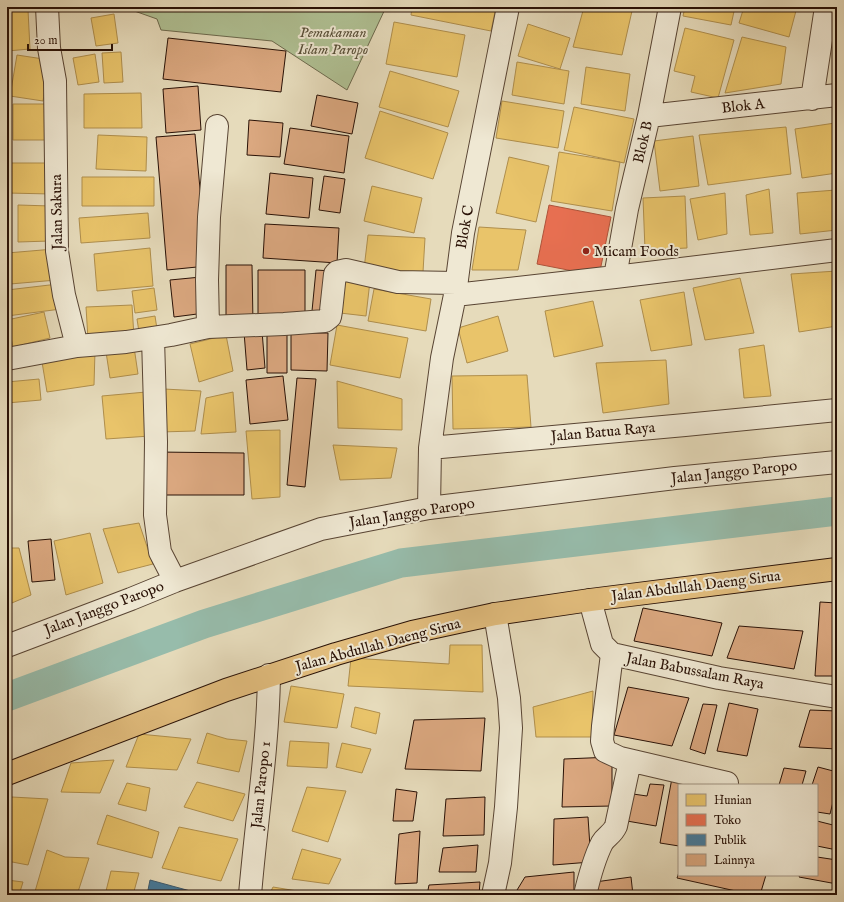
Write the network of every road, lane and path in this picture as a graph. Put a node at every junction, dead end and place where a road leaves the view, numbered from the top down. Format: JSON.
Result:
{"nodes":[{"id":1,"x":47,"y":7,"type":"edge"},
{"id":2,"x":508,"y":7,"type":"edge"},
{"id":3,"x":670,"y":7,"type":"edge"},
{"id":4,"x":826,"y":7,"type":"edge"},
{"id":5,"x":837,"y":95,"type":"edge"},
{"id":6,"x":812,"y":99,"type":"junction"},
{"id":7,"x":649,"y":116,"type":"junction"},
{"id":8,"x":217,"y":126,"type":"dead end"},
{"id":9,"x":837,"y":250,"type":"edge"},
{"id":10,"x":615,"y":277,"type":"junction"},
{"id":11,"x":456,"y":289,"type":"junction"},
{"id":12,"x":208,"y":327,"type":"junction"},
{"id":13,"x":153,"y":338,"type":"junction"},
{"id":14,"x":77,"y":346,"type":"junction"},
{"id":15,"x":7,"y":360,"type":"edge"},
{"id":16,"x":837,"y":410,"type":"edge"},
{"id":17,"x":430,"y":448,"type":"junction"},
{"id":18,"x":837,"y":462,"type":"edge"},
{"id":19,"x":429,"y":508,"type":"junction"},
{"id":20,"x":837,"y":569,"type":"edge"},
{"id":21,"x":175,"y":581,"type":"junction"},
{"id":22,"x":590,"y":600,"type":"junction"},
{"id":23,"x":495,"y":614,"type":"junction"},
{"id":24,"x":7,"y":646,"type":"edge"},
{"id":25,"x":612,"y":654,"type":"junction"},
{"id":26,"x":269,"y":675,"type":"junction"},
{"id":27,"x":837,"y":697,"type":"edge"},
{"id":28,"x":630,"y":761,"type":"junction"},
{"id":29,"x":7,"y":774,"type":"edge"},
{"id":30,"x":727,"y":783,"type":"dead end"},
{"id":31,"x":250,"y":895,"type":"edge"},
{"id":32,"x":493,"y":895,"type":"edge"},
{"id":33,"x":585,"y":895,"type":"edge"}],
"edges":[{"from":1,"to":14,"type":"street","name":"Jalan Sakura"},
{"from":2,"to":11,"type":"street","name":"Blok C"},
{"from":3,"to":7,"type":"street","name":"Blok B"},
{"from":4,"to":6,"type":"street"},
{"from":5,"to":6,"type":"street","name":"Blok A"},
{"from":6,"to":7,"type":"street","name":"Blok A"},
{"from":7,"to":10,"type":"street","name":"Blok B"},
{"from":8,"to":12,"type":"street"},
{"from":9,"to":10,"type":"street"},
{"from":10,"to":11,"type":"street"},
{"from":11,"to":12,"type":"street"},
{"from":11,"to":17,"type":"street","name":"Blok C"},
{"from":12,"to":13,"type":"street"},
{"from":13,"to":14,"type":"street"},
{"from":13,"to":21,"type":"street"},
{"from":14,"to":15,"type":"street"},
{"from":16,"to":17,"type":"street","name":"Jalan Batua Raya"},
{"from":17,"to":19,"type":"street"},
{"from":18,"to":19,"type":"street","name":"Jalan Janggo Paropo"},
{"from":19,"to":21,"type":"street","name":"Jalan Janggo Paropo"},
{"from":20,"to":22,"type":"main road","name":"Jalan Abdullah Daeng Sirua"},
{"from":21,"to":24,"type":"street","name":"Jalan Janggo Paropo"},
{"from":22,"to":23,"type":"main road","name":"Jalan Abdullah Daeng Sirua"},
{"from":22,"to":25,"type":"street","name":"Jalan Babussalam Raya"},
{"from":23,"to":26,"type":"main road","name":"Jalan Abdullah Daeng Sirua"},
{"from":23,"to":32,"type":"street"},
{"from":25,"to":27,"type":"street","name":"Jalan Babussalam Raya"},
{"from":25,"to":28,"type":"street"},
{"from":26,"to":29,"type":"main road","name":"Jalan Abdullah Daeng Sirua"},
{"from":26,"to":31,"type":"street","name":"Jalan Paropo 1"},
{"from":28,"to":30,"type":"street"},
{"from":28,"to":33,"type":"street"}]}
